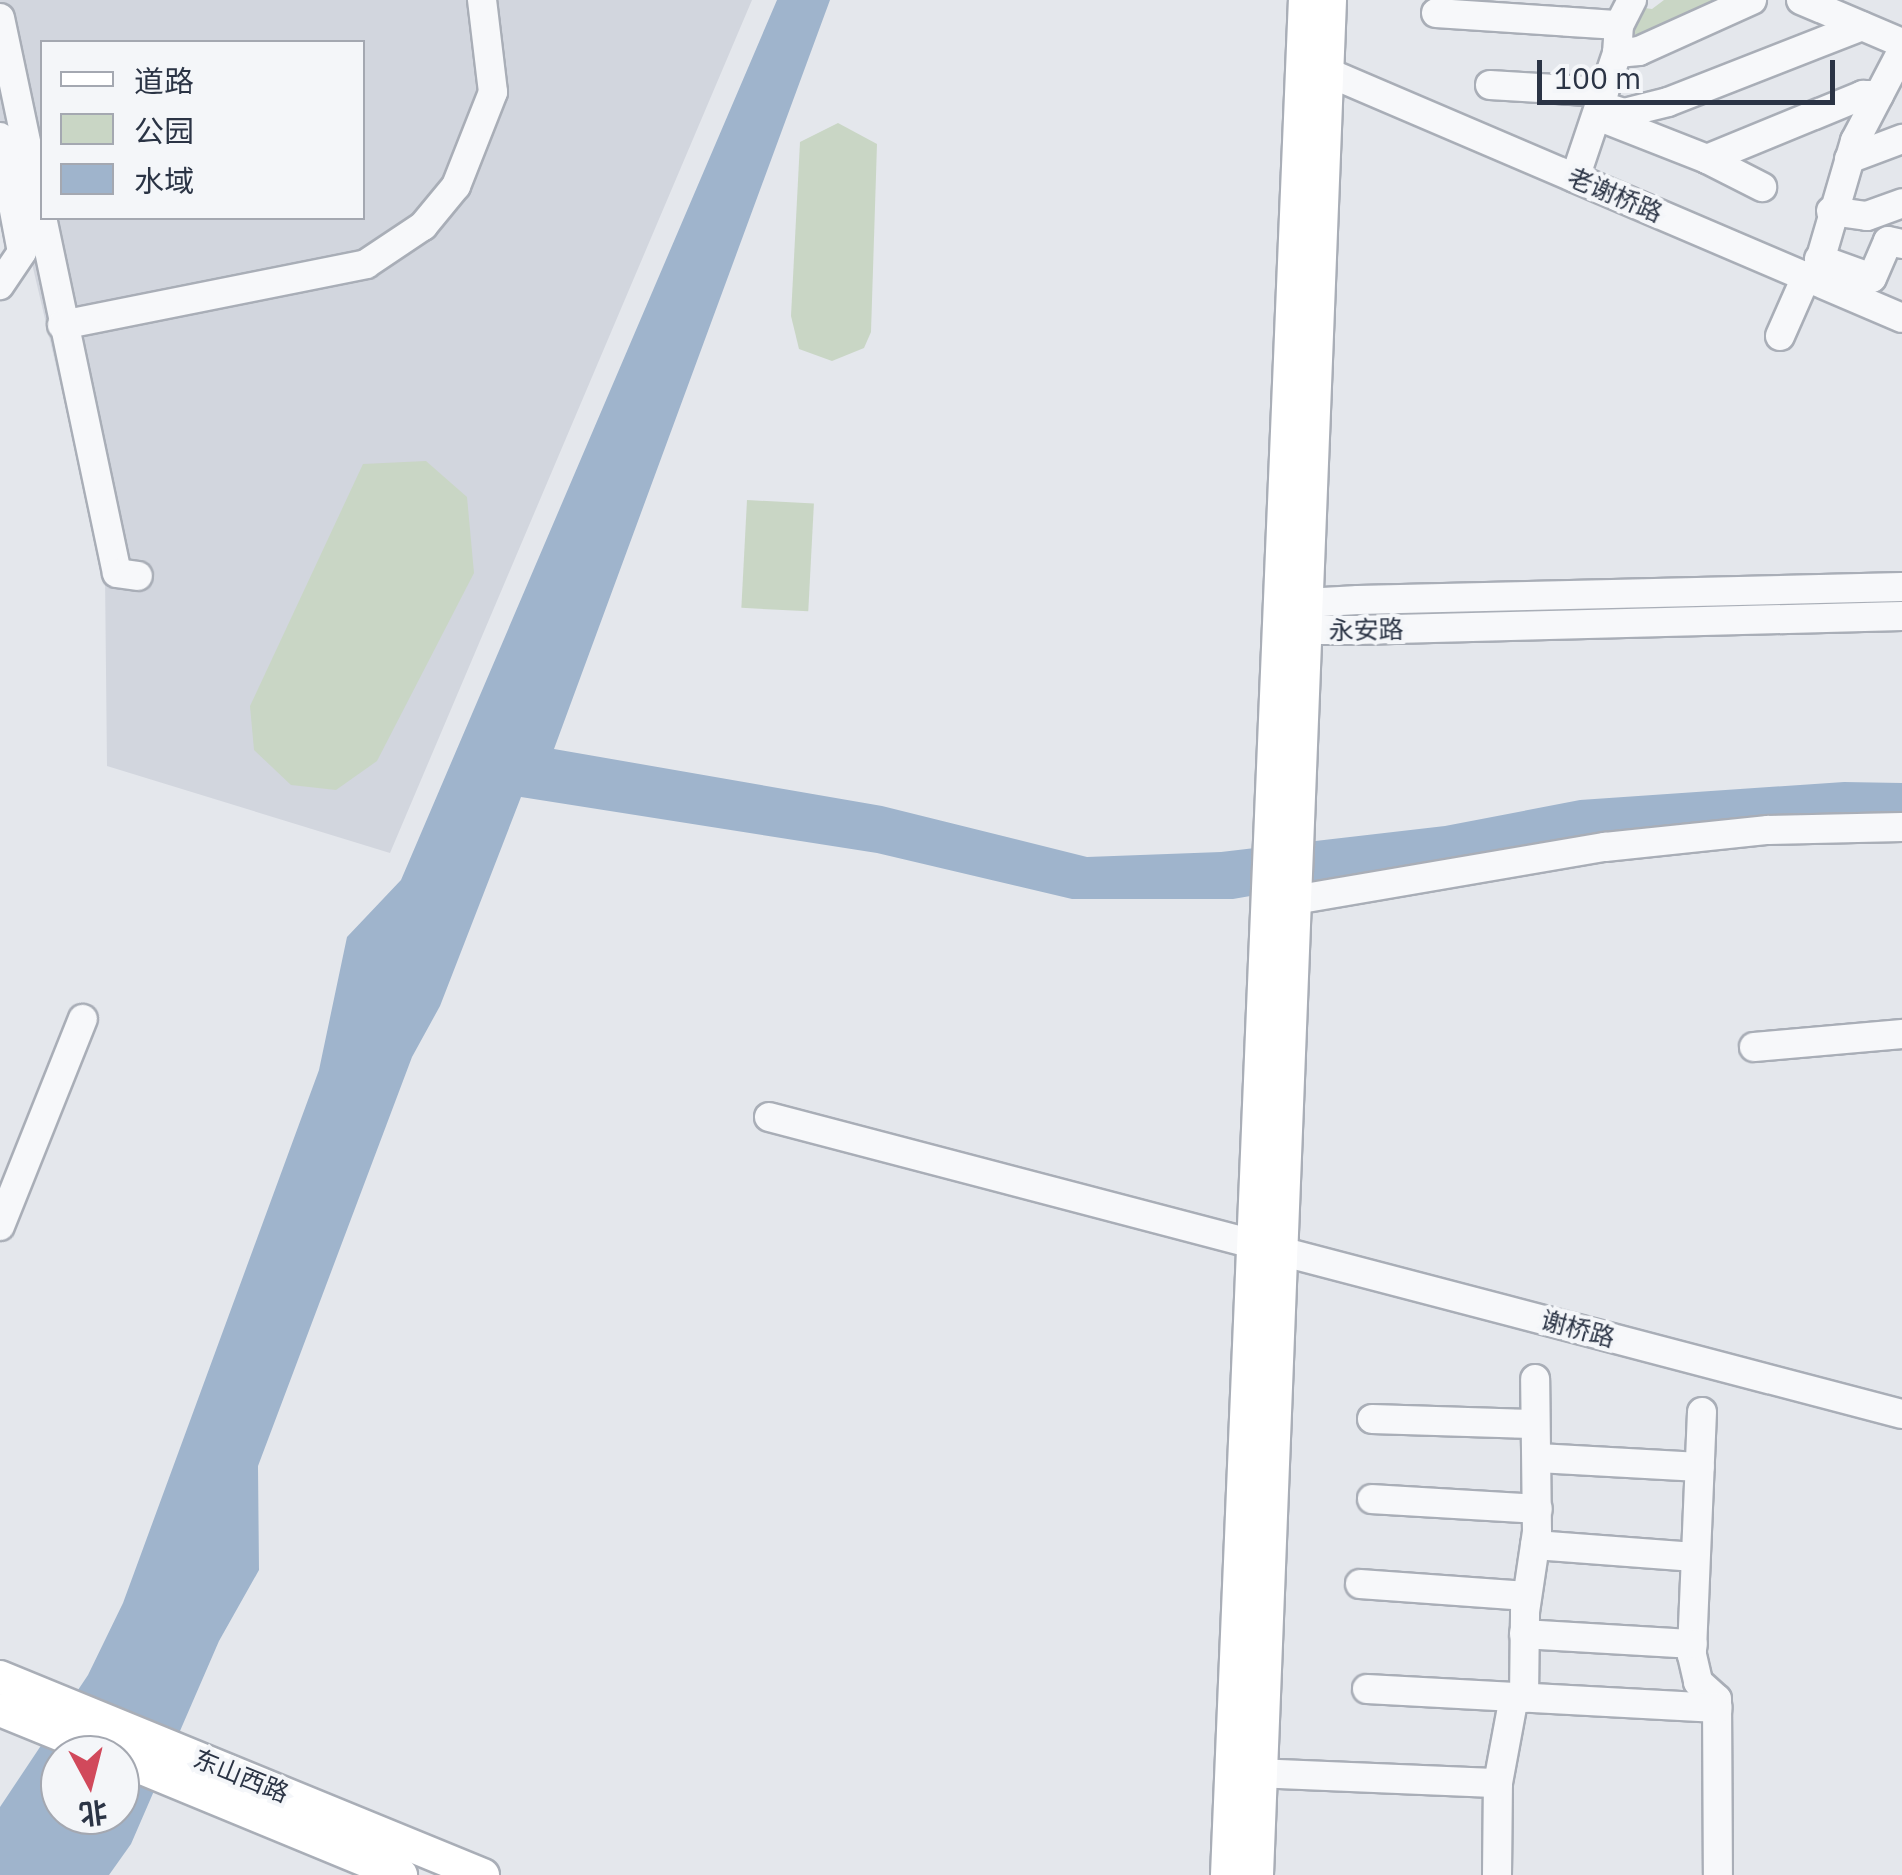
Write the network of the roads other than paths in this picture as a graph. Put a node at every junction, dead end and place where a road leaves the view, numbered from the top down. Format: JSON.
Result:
{"nodes":[{"id":1,"x":482,"y":0,"type":"edge"},
{"id":2,"x":1305,"y":0,"type":"edge"},
{"id":3,"x":1330,"y":0,"type":"edge"},
{"id":4,"x":1632,"y":0,"type":"edge"},
{"id":5,"x":1752,"y":0,"type":"edge"},
{"id":6,"x":1801,"y":0,"type":"edge"},
{"id":7,"x":1436,"y":13,"type":"dead end"},
{"id":8,"x":0,"y":18,"type":"edge"},
{"id":9,"x":1862,"y":26,"type":"junction"},
{"id":10,"x":1618,"y":40,"type":"junction"},
{"id":11,"x":1902,"y":43,"type":"edge"},
{"id":12,"x":1902,"y":51,"type":"edge"},
{"id":13,"x":1327,"y":72,"type":"junction"},
{"id":14,"x":1490,"y":85,"type":"dead end"},
{"id":15,"x":1879,"y":94,"type":"junction"},
{"id":16,"x":1662,"y":102,"type":"junction"},
{"id":17,"x":1607,"y":109,"type":"junction"},
{"id":18,"x":0,"y":137,"type":"edge"},
{"id":19,"x":1902,"y":139,"type":"edge"},
{"id":20,"x":1695,"y":154,"type":"junction"},
{"id":21,"x":1848,"y":158,"type":"junction"},
{"id":22,"x":1575,"y":178,"type":"junction"},
{"id":23,"x":1762,"y":186,"type":"dead end"},
{"id":24,"x":1902,"y":203,"type":"edge"},
{"id":25,"x":1831,"y":212,"type":"junction"},
{"id":26,"x":40,"y":216,"type":"edge"},
{"id":27,"x":41,"y":220,"type":"edge"},
{"id":28,"x":1902,"y":244,"type":"edge"},
{"id":29,"x":1813,"y":272,"type":"junction"},
{"id":30,"x":0,"y":285,"type":"edge"},
{"id":31,"x":1902,"y":318,"type":"edge"},
{"id":32,"x":62,"y":325,"type":"junction"},
{"id":33,"x":1780,"y":336,"type":"dead end"},
{"id":34,"x":138,"y":576,"type":"dead end"},
{"id":35,"x":1902,"y":587,"type":"edge"},
{"id":36,"x":1902,"y":616,"type":"edge"},
{"id":37,"x":1296,"y":617,"type":"junction"},
{"id":38,"x":1902,"y":827,"type":"edge"},
{"id":39,"x":1282,"y":900,"type":"junction"},
{"id":40,"x":83,"y":1019,"type":"dead end"},
{"id":41,"x":1902,"y":1034,"type":"edge"},
{"id":42,"x":1754,"y":1048,"type":"dead end"},
{"id":43,"x":768,"y":1117,"type":"dead end"},
{"id":44,"x":0,"y":1226,"type":"edge"},
{"id":45,"x":1267,"y":1248,"type":"junction"},
{"id":46,"x":1535,"y":1379,"type":"dead end"},
{"id":47,"x":1702,"y":1412,"type":"dead end"},
{"id":48,"x":1902,"y":1414,"type":"edge"},
{"id":49,"x":1372,"y":1419,"type":"dead end"},
{"id":50,"x":1534,"y":1424,"type":"junction"},
{"id":51,"x":1538,"y":1458,"type":"junction"},
{"id":52,"x":1700,"y":1467,"type":"junction"},
{"id":53,"x":1372,"y":1499,"type":"dead end"},
{"id":54,"x":1538,"y":1510,"type":"junction"},
{"id":55,"x":1536,"y":1545,"type":"junction"},
{"id":56,"x":1695,"y":1557,"type":"junction"},
{"id":57,"x":1360,"y":1584,"type":"dead end"},
{"id":58,"x":1527,"y":1596,"type":"junction"},
{"id":59,"x":1524,"y":1634,"type":"junction"},
{"id":60,"x":1692,"y":1644,"type":"junction"},
{"id":61,"x":0,"y":1678,"type":"edge"},
{"id":62,"x":1367,"y":1690,"type":"dead end"},
{"id":63,"x":1519,"y":1698,"type":"junction"},
{"id":64,"x":1717,"y":1708,"type":"junction"},
{"id":65,"x":0,"y":1710,"type":"edge"},
{"id":66,"x":62,"y":1735,"type":"edge"},
{"id":67,"x":140,"y":1761,"type":"edge"},
{"id":68,"x":180,"y":1768,"type":"junction"},
{"id":69,"x":1258,"y":1772,"type":"junction"},
{"id":70,"x":1498,"y":1783,"type":"junction"},
{"id":71,"x":401,"y":1875,"type":"edge"},
{"id":72,"x":484,"y":1875,"type":"edge"},
{"id":73,"x":1226,"y":1875,"type":"edge"},
{"id":74,"x":1257,"y":1875,"type":"edge"},
{"id":75,"x":1497,"y":1875,"type":"edge"},
{"id":76,"x":1718,"y":1875,"type":"edge"}],
"edges":[{"from":1,"to":32,"type":"street"},
{"from":2,"to":37,"type":"main road"},
{"from":3,"to":13,"type":"main road"},
{"from":4,"to":10,"type":"street"},
{"from":5,"to":10,"type":"street"},
{"from":6,"to":9,"type":"street"},
{"from":7,"to":10,"type":"street"},
{"from":8,"to":26,"type":"street"},
{"from":9,"to":11,"type":"street"},
{"from":9,"to":16,"type":"street"},
{"from":10,"to":17,"type":"street"},
{"from":12,"to":15,"type":"street"},
{"from":13,"to":22,"type":"street","name":"老谢桥路"},
{"from":13,"to":37,"type":"main road"},
{"from":14,"to":17,"type":"street"},
{"from":15,"to":20,"type":"street"},
{"from":15,"to":21,"type":"street"},
{"from":16,"to":17,"type":"street"},
{"from":16,"to":20,"type":"street"},
{"from":17,"to":20,"type":"street"},
{"from":17,"to":22,"type":"street"},
{"from":18,"to":30,"type":"street"},
{"from":19,"to":21,"type":"street"},
{"from":20,"to":23,"type":"street"},
{"from":21,"to":25,"type":"street"},
{"from":22,"to":29,"type":"street","name":"老谢桥路"},
{"from":24,"to":25,"type":"street"},
{"from":25,"to":29,"type":"street"},
{"from":27,"to":32,"type":"street"},
{"from":28,"to":29,"type":"street"},
{"from":29,"to":31,"type":"street","name":"老谢桥路"},
{"from":29,"to":33,"type":"street"},
{"from":32,"to":34,"type":"street"},
{"from":35,"to":37,"type":"street","name":"永安路"},
{"from":36,"to":37,"type":"street","name":"永安路"},
{"from":37,"to":39,"type":"main road"},
{"from":38,"to":39,"type":"street"},
{"from":39,"to":45,"type":"main road"},
{"from":40,"to":44,"type":"street"},
{"from":41,"to":42,"type":"street"},
{"from":43,"to":45,"type":"street","name":"谢桥路"},
{"from":45,"to":48,"type":"street","name":"谢桥路"},
{"from":45,"to":69,"type":"main road"},
{"from":45,"to":73,"type":"main road"},
{"from":46,"to":50,"type":"street"},
{"from":47,"to":52,"type":"street"},
{"from":49,"to":50,"type":"street"},
{"from":50,"to":51,"type":"street"},
{"from":51,"to":52,"type":"street"},
{"from":51,"to":54,"type":"street"},
{"from":52,"to":56,"type":"street"},
{"from":53,"to":54,"type":"street"},
{"from":54,"to":55,"type":"street"},
{"from":55,"to":56,"type":"street"},
{"from":55,"to":58,"type":"street"},
{"from":56,"to":60,"type":"street"},
{"from":57,"to":58,"type":"street"},
{"from":58,"to":59,"type":"street"},
{"from":59,"to":60,"type":"street"},
{"from":59,"to":63,"type":"street"},
{"from":60,"to":64,"type":"street"},
{"from":61,"to":68,"type":"main road","name":"东山西路"},
{"from":62,"to":63,"type":"street"},
{"from":63,"to":64,"type":"street"},
{"from":63,"to":70,"type":"street"},
{"from":64,"to":76,"type":"street"},
{"from":65,"to":66,"type":"main road"},
{"from":67,"to":68,"type":"main road","name":"东山西路"},
{"from":68,"to":71,"type":"main road","name":"东山西路"},
{"from":68,"to":72,"type":"main road","name":"东山西路"},
{"from":69,"to":70,"type":"street"},
{"from":69,"to":74,"type":"main road"},
{"from":70,"to":75,"type":"street"}]}
